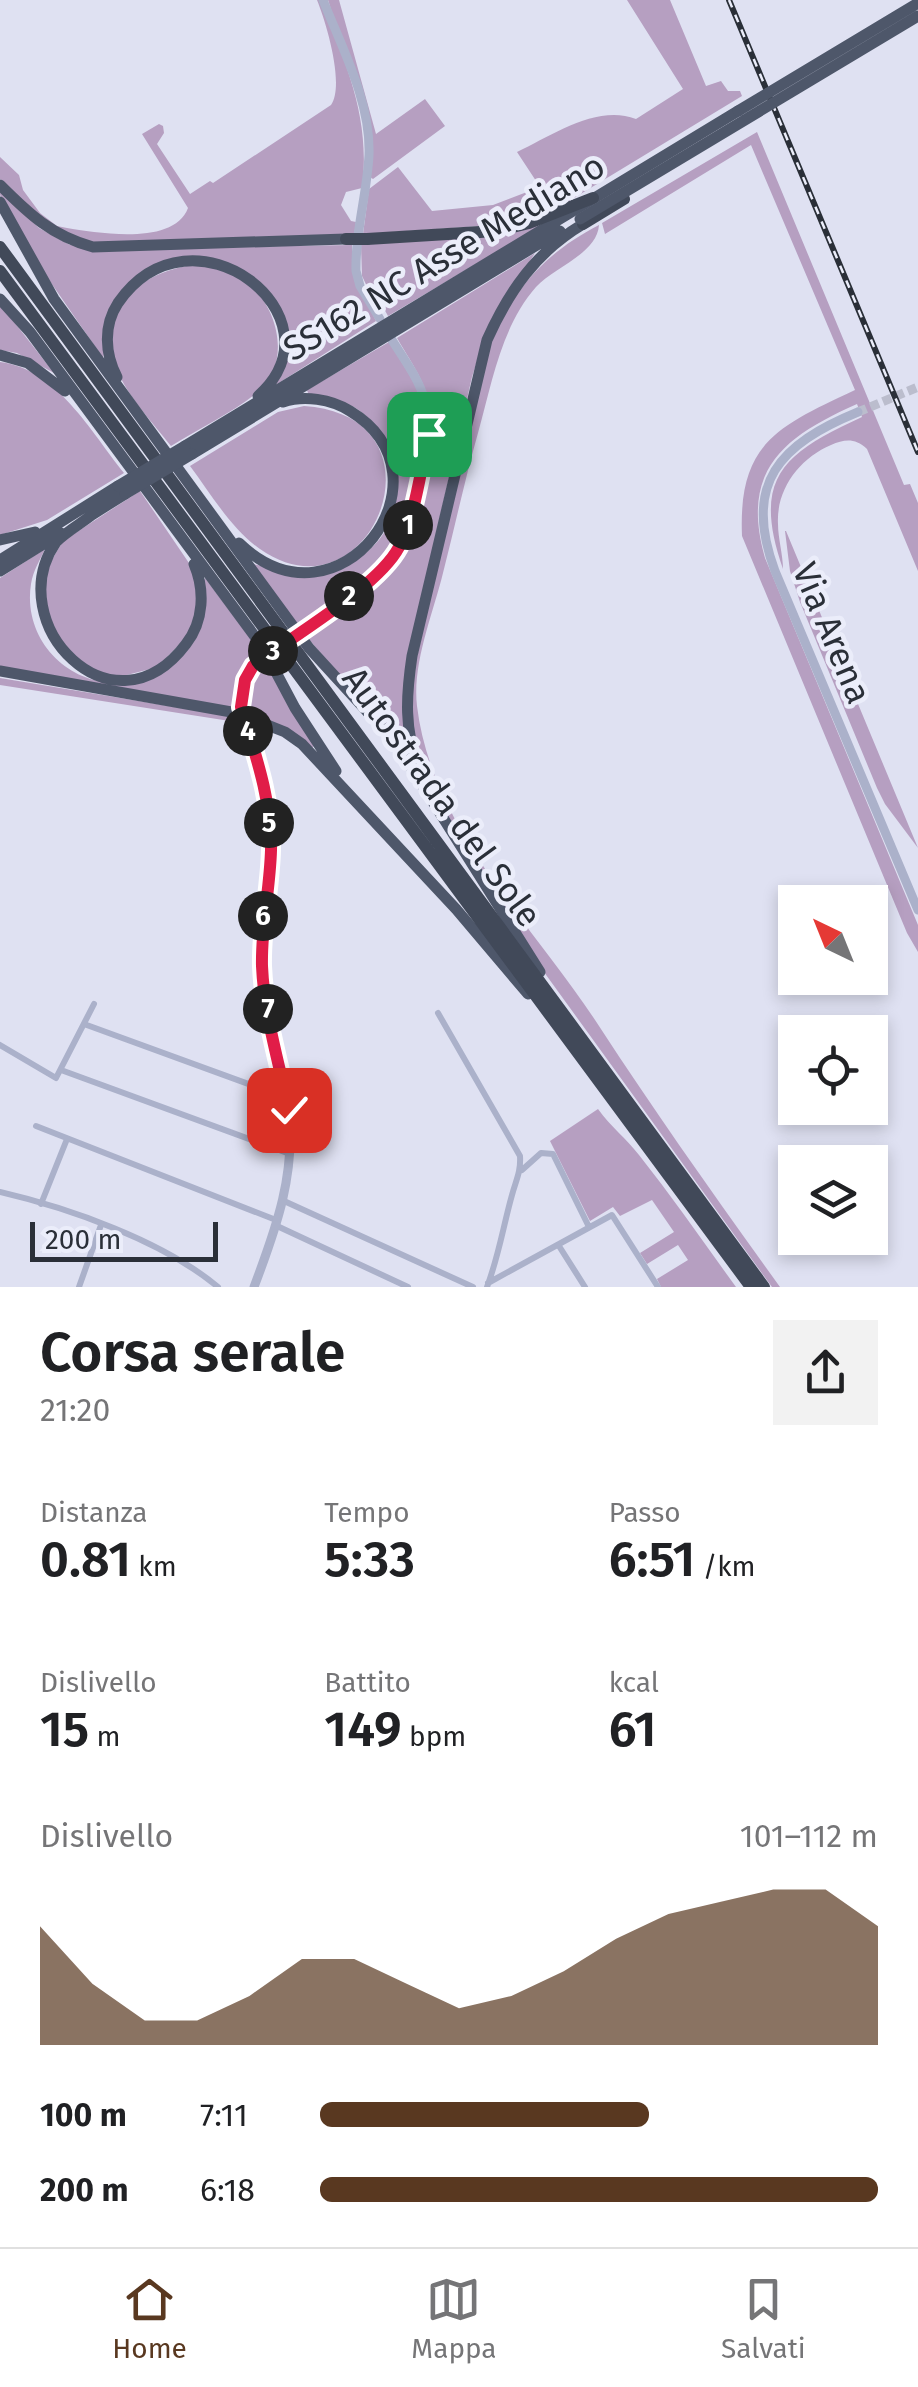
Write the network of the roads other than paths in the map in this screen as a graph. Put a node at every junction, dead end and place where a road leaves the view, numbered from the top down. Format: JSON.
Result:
{"nodes":[{"id":1,"x":323,"y":0,"type":"edge"},
{"id":2,"x":918,"y":3,"type":"edge"},
{"id":3,"x":918,"y":16,"type":"edge"},
{"id":4,"x":683,"y":157,"type":"joint"},
{"id":5,"x":0,"y":185,"type":"edge"},
{"id":6,"x":593,"y":198,"type":"joint"},
{"id":7,"x":0,"y":202,"type":"edge"},
{"id":8,"x":577,"y":215,"type":"junction"},
{"id":9,"x":346,"y":239,"type":"joint"},
{"id":10,"x":0,"y":247,"type":"edge"},
{"id":11,"x":0,"y":270,"type":"edge"},
{"id":12,"x":0,"y":299,"type":"edge"},
{"id":13,"x":380,"y":319,"type":"dead end"},
{"id":14,"x":392,"y":340,"type":"dead end"},
{"id":15,"x":0,"y":355,"type":"edge"},
{"id":16,"x":130,"y":403,"type":"junction"},
{"id":17,"x":270,"y":407,"type":"junction"},
{"id":18,"x":88,"y":412,"type":"junction"},
{"id":19,"x":858,"y":412,"type":"tunnel mouth"},
{"id":20,"x":238,"y":414,"type":"junction"},
{"id":21,"x":189,"y":450,"type":"junction"},
{"id":22,"x":91,"y":509,"type":"junction"},
{"id":23,"x":220,"y":525,"type":"junction"},
{"id":24,"x":0,"y":540,"type":"edge"},
{"id":25,"x":188,"y":550,"type":"junction"},
{"id":26,"x":0,"y":560,"type":"edge"},
{"id":27,"x":0,"y":570,"type":"edge"},
{"id":28,"x":0,"y":670,"type":"edge"},
{"id":29,"x":426,"y":786,"type":"junction"},
{"id":30,"x":360,"y":806,"type":"junction"},
{"id":31,"x":918,"y":910,"type":"edge"},
{"id":32,"x":94,"y":1004,"type":"dead end"},
{"id":33,"x":438,"y":1012,"type":"dead end"},
{"id":34,"x":84,"y":1024,"type":"junction"},
{"id":35,"x":565,"y":1038,"type":"junction"},
{"id":36,"x":0,"y":1045,"type":"edge"},
{"id":37,"x":61,"y":1070,"type":"junction"},
{"id":38,"x":612,"y":1079,"type":"junction"},
{"id":39,"x":286,"y":1098,"type":"junction"},
{"id":40,"x":36,"y":1126,"type":"dead end"},
{"id":41,"x":67,"y":1138,"type":"junction"},
{"id":42,"x":290,"y":1154,"type":"junction"},
{"id":43,"x":521,"y":1171,"type":"junction"},
{"id":44,"x":0,"y":1192,"type":"edge"},
{"id":45,"x":284,"y":1201,"type":"junction"},
{"id":46,"x":41,"y":1204,"type":"junction"},
{"id":47,"x":277,"y":1224,"type":"junction"},
{"id":48,"x":101,"y":1225,"type":"junction"},
{"id":49,"x":589,"y":1227,"type":"junction"},
{"id":50,"x":560,"y":1246,"type":"junction"},
{"id":51,"x":487,"y":1285,"type":"edge"},
{"id":52,"x":78,"y":1287,"type":"edge"},
{"id":53,"x":218,"y":1287,"type":"edge"},
{"id":54,"x":254,"y":1287,"type":"edge"},
{"id":55,"x":408,"y":1287,"type":"edge"},
{"id":56,"x":473,"y":1287,"type":"edge"},
{"id":57,"x":585,"y":1287,"type":"edge"},
{"id":58,"x":658,"y":1287,"type":"edge"},
{"id":59,"x":751,"y":1287,"type":"edge"},
{"id":60,"x":764,"y":1287,"type":"edge"}],
"edges":[{"from":1,"to":13,"type":"street"},
{"from":2,"to":6,"type":"highway","name":"SS162 NC Asse Mediano","bridge":true},
{"from":3,"to":4,"type":"highway","bridge":true},
{"from":4,"to":8,"type":"highway","bridge":true},
{"from":5,"to":9,"type":"highway"},
{"from":6,"to":8,"type":"highway"},
{"from":7,"to":16,"type":"highway"},
{"from":8,"to":9,"type":"highway","bridge":true},
{"from":8,"to":17,"type":"highway","name":"SS162 NC Asse Mediano"},
{"from":8,"to":20,"type":"highway","name":"SS162 NC Asse Mediano"},
{"from":8,"to":29,"type":"highway"},
{"from":10,"to":38,"type":"highway","name":"Autostrada del Sole"},
{"from":11,"to":35,"type":"highway","name":"Autostrada del Sole"},
{"from":12,"to":18,"type":"highway"},
{"from":14,"to":39,"type":"street","bridge":true},
{"from":15,"to":18,"type":"highway"},
{"from":16,"to":20,"type":"highway"},
{"from":16,"to":23,"type":"highway"},
{"from":17,"to":21,"type":"highway","name":"SS162 NC Asse Mediano"},
{"from":17,"to":23,"type":"highway"},
{"from":18,"to":25,"type":"highway"},
{"from":19,"to":31,"type":"street","name":"Via Arena"},
{"from":20,"to":21,"type":"highway","name":"SS162 NC Asse Mediano"},
{"from":21,"to":22,"type":"highway","name":"SS162 NC Asse Mediano","bridge":true},
{"from":22,"to":24,"type":"highway"},
{"from":22,"to":25,"type":"highway"},
{"from":22,"to":26,"type":"highway","name":"SS162 NC Asse Mediano"},
{"from":22,"to":27,"type":"highway","name":"SS162 NC Asse Mediano"},
{"from":23,"to":29,"type":"highway"},
{"from":25,"to":30,"type":"highway"},
{"from":28,"to":30,"type":"highway"},
{"from":29,"to":38,"type":"highway"},
{"from":30,"to":35,"type":"highway"},
{"from":32,"to":34,"type":"street"},
{"from":33,"to":43,"type":"street"},
{"from":34,"to":37,"type":"street"},
{"from":34,"to":39,"type":"street"},
{"from":35,"to":59,"type":"highway","name":"Autostrada del Sole"},
{"from":36,"to":37,"type":"street"},
{"from":37,"to":42,"type":"street"},
{"from":38,"to":60,"type":"highway","name":"Autostrada del Sole"},
{"from":39,"to":42,"type":"street"},
{"from":40,"to":41,"type":"street"},
{"from":41,"to":46,"type":"street"},
{"from":41,"to":47,"type":"street"},
{"from":42,"to":45,"type":"street"},
{"from":43,"to":49,"type":"street"},
{"from":43,"to":51,"type":"street"},
{"from":44,"to":46,"type":"street"},
{"from":45,"to":47,"type":"street"},
{"from":45,"to":56,"type":"street"},
{"from":46,"to":48,"type":"street"},
{"from":47,"to":54,"type":"street"},
{"from":47,"to":55,"type":"street"},
{"from":48,"to":52,"type":"street"},
{"from":48,"to":53,"type":"street"},
{"from":49,"to":50,"type":"street"},
{"from":49,"to":58,"type":"street"},
{"from":50,"to":51,"type":"street"},
{"from":50,"to":57,"type":"street"}]}
